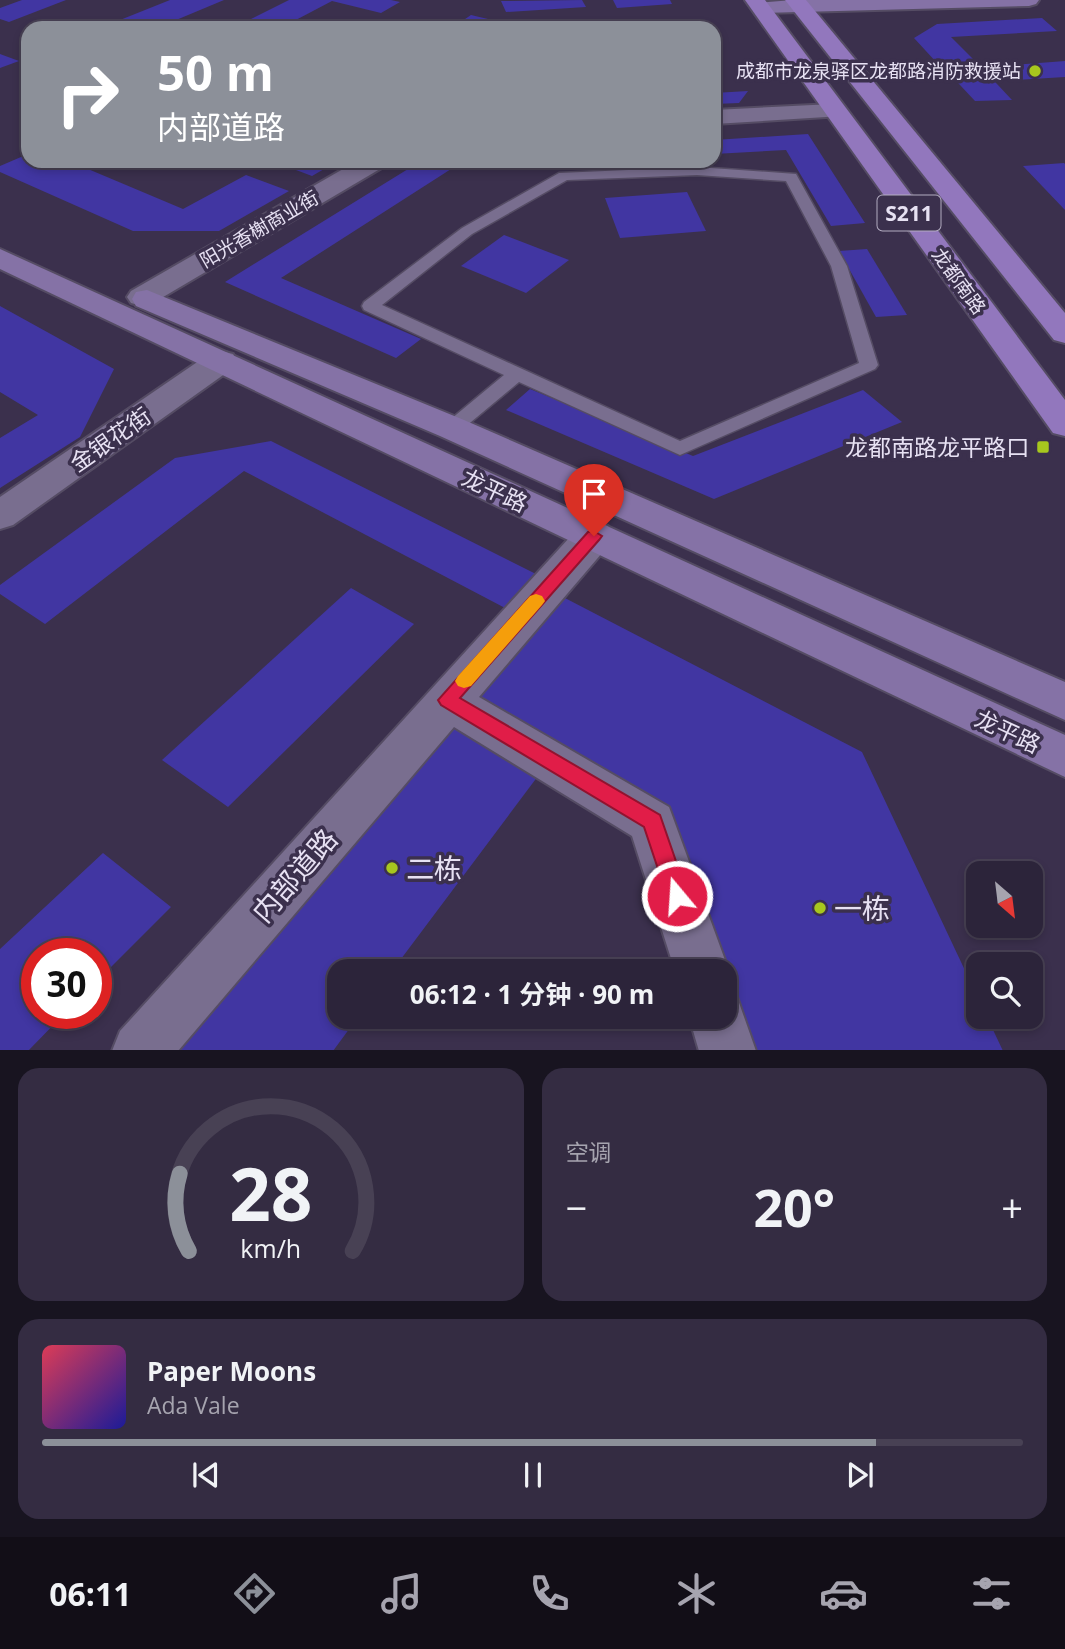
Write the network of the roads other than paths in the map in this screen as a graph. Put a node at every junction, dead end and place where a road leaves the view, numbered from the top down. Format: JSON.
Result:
{"nodes":[{"id":1,"x":1029,"y":0,"type":"edge"},
{"id":2,"x":797,"y":2,"type":"edge"},
{"id":3,"x":757,"y":3,"type":"edge"},
{"id":4,"x":833,"y":111,"type":"junction"},
{"id":5,"x":721,"y":117,"type":"edge"},
{"id":6,"x":364,"y":168,"type":"edge"},
{"id":7,"x":0,"y":233,"type":"edge"},
{"id":8,"x":0,"y":258,"type":"edge"},
{"id":9,"x":142,"y":297,"type":"junction"},
{"id":10,"x":1065,"y":332,"type":"edge"},
{"id":11,"x":221,"y":361,"type":"junction"},
{"id":12,"x":517,"y":374,"type":"junction"},
{"id":13,"x":1065,"y":425,"type":"edge"},
{"id":14,"x":452,"y":428,"type":"junction"},
{"id":15,"x":0,"y":516,"type":"edge"},
{"id":16,"x":594,"y":536,"type":"junction"},
{"id":17,"x":447,"y":700,"type":"junction"},
{"id":18,"x":1065,"y":702,"type":"edge"},
{"id":19,"x":1065,"y":757,"type":"edge"},
{"id":20,"x":698,"y":959,"type":"edge"},
{"id":21,"x":721,"y":1029,"type":"edge"},
{"id":22,"x":141,"y":1050,"type":"edge"},
{"id":23,"x":728,"y":1050,"type":"edge"}],
"edges":[{"from":1,"to":2,"type":"street"},
{"from":2,"to":3,"type":"street"},
{"from":2,"to":10,"type":"main road","number":"S211"},
{"from":3,"to":4,"type":"main road","name":"龙都南路","number":"S211"},
{"from":4,"to":5,"type":"street"},
{"from":4,"to":13,"type":"main road","name":"龙都南路","number":"S211"},
{"from":6,"to":9,"type":"street","name":"阳光香榭商业街"},
{"from":7,"to":9,"type":"street","name":"龙平路"},
{"from":8,"to":11,"type":"street","name":"龙平路"},
{"from":9,"to":14,"type":"street","name":"龙平路"},
{"from":11,"to":15,"type":"street","name":"金银花街"},
{"from":11,"to":16,"type":"street","name":"龙平路"},
{"from":12,"to":12,"type":"lane"},
{"from":12,"to":14,"type":"lane"},
{"from":14,"to":18,"type":"street","name":"龙平路"},
{"from":16,"to":17,"type":"street","name":"内部道路"},
{"from":16,"to":19,"type":"street","name":"龙平路"},
{"from":17,"to":20,"type":"street"},
{"from":17,"to":22,"type":"street","name":"内部道路"},
{"from":21,"to":23,"type":"street"}]}
